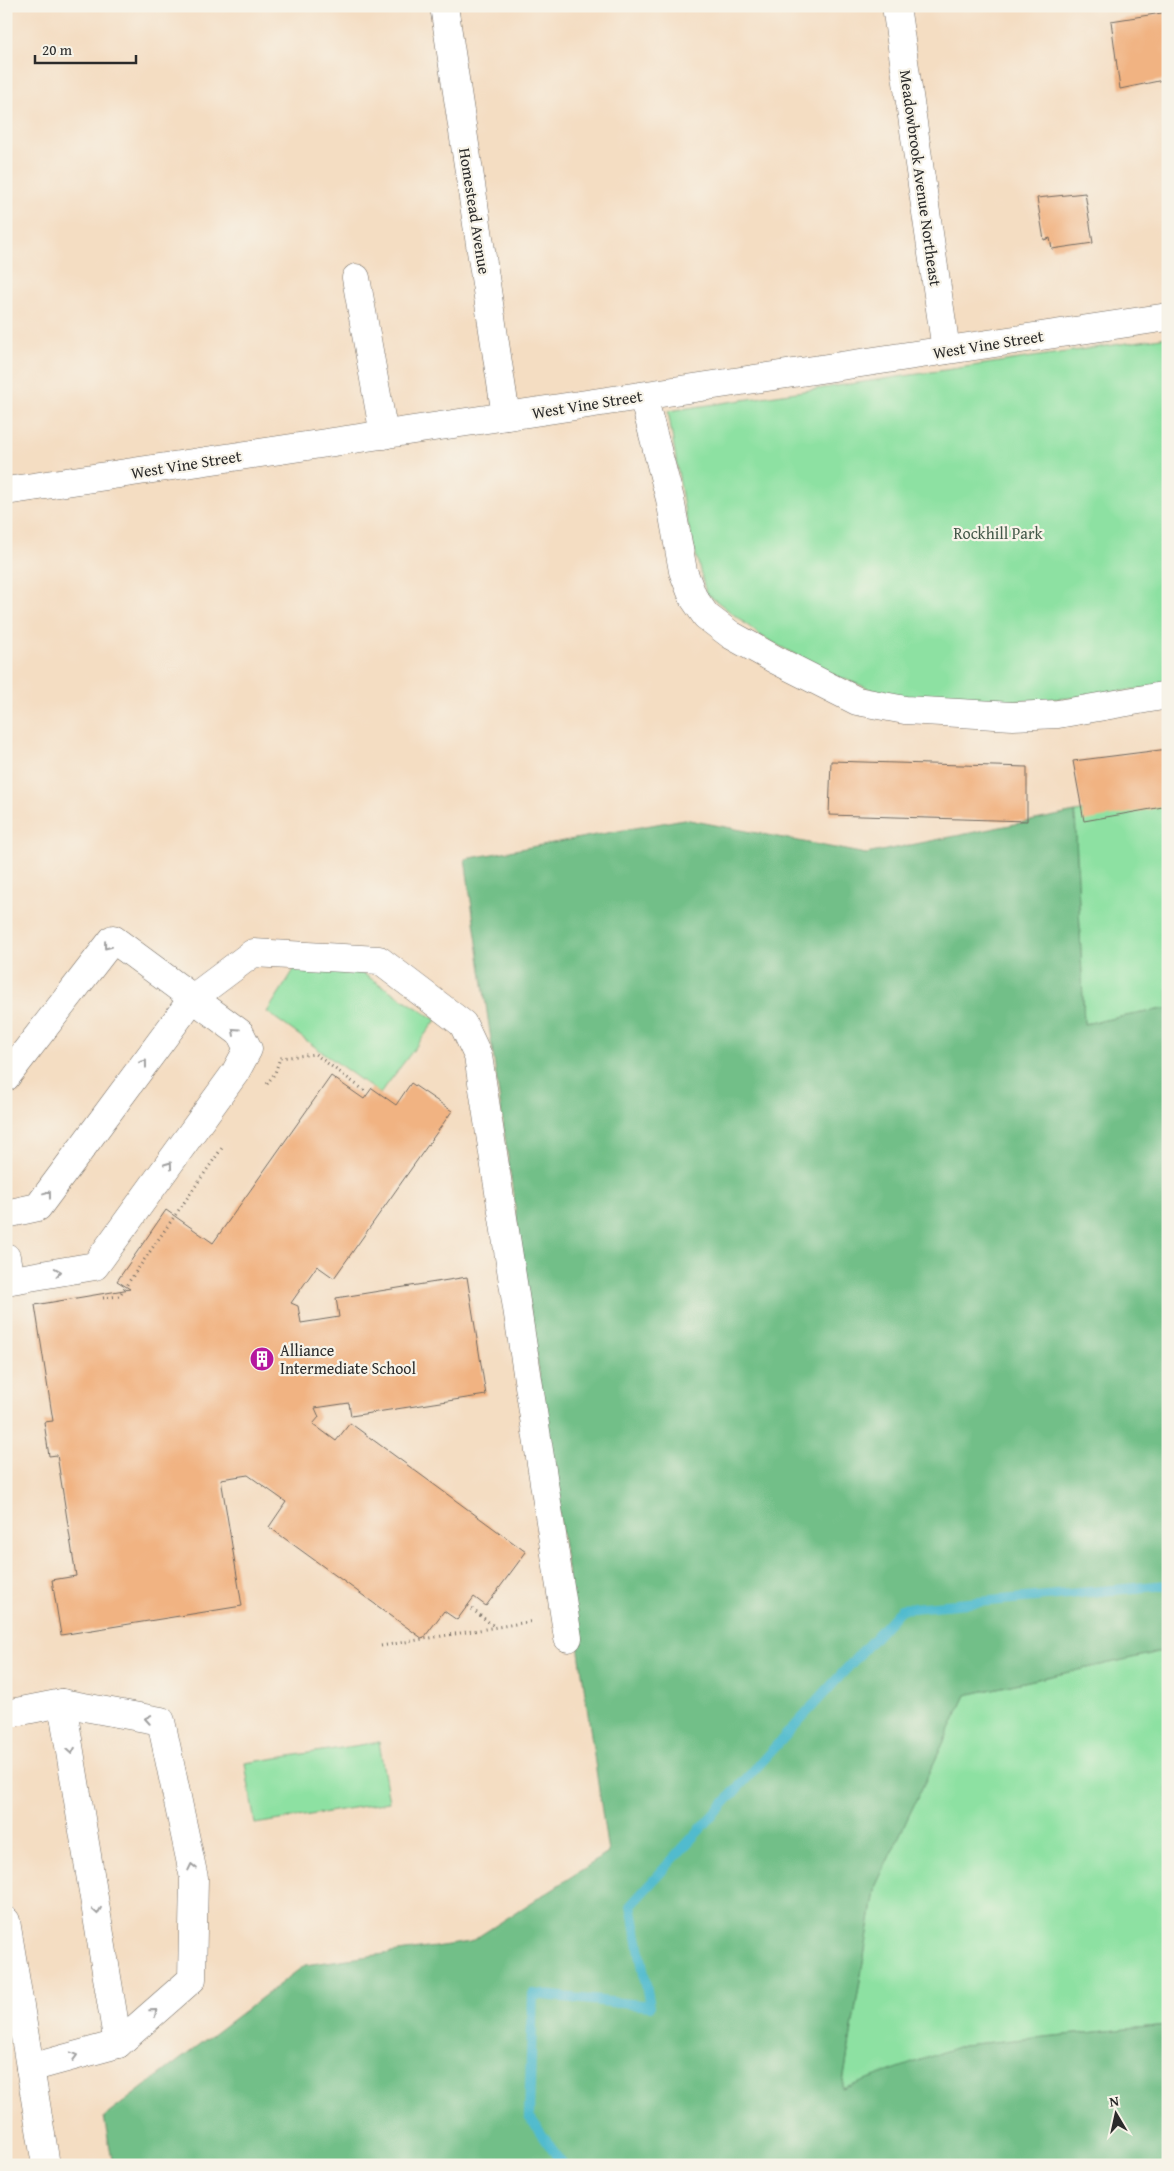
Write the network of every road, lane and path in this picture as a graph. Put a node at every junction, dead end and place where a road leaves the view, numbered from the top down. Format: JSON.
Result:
{"nodes":[{"id":1,"x":444,"y":6,"type":"edge"},
{"id":2,"x":896,"y":6,"type":"edge"},
{"id":3,"x":356,"y":278,"type":"dead end"},
{"id":4,"x":1168,"y":317,"type":"edge"},
{"id":5,"x":946,"y":350,"type":"junction"},
{"id":6,"x":643,"y":396,"type":"junction"},
{"id":7,"x":506,"y":416,"type":"junction"},
{"id":8,"x":384,"y":435,"type":"junction"},
{"id":9,"x":6,"y":491,"type":"edge"},
{"id":10,"x":1168,"y":696,"type":"edge"},
{"id":11,"x":193,"y":998,"type":"junction"},
{"id":12,"x":6,"y":1076,"type":"edge"},
{"id":13,"x":6,"y":1214,"type":"edge"},
{"id":14,"x":8,"y":1272,"type":"edge"},
{"id":15,"x":468,"y":1606,"type":"dead end"},
{"id":16,"x":496,"y":1627,"type":"junction"},
{"id":17,"x":566,"y":1628,"type":"joint"},
{"id":18,"x":382,"y":1646,"type":"dead end"},
{"id":19,"x":62,"y":1703,"type":"junction"},
{"id":20,"x":6,"y":1714,"type":"edge"},
{"id":21,"x":6,"y":1920,"type":"edge"},
{"id":22,"x":118,"y":2044,"type":"junction"},
{"id":23,"x":30,"y":2068,"type":"junction"},
{"id":24,"x":46,"y":2165,"type":"edge"}],
"edges":[{"from":1,"to":7,"type":"street","name":"Homestead Avenue"},
{"from":2,"to":5,"type":"street","name":"Meadowbrook Avenue Northeast"},
{"from":3,"to":8,"type":"street"},
{"from":4,"to":5,"type":"street","name":"West Vine Street"},
{"from":5,"to":6,"type":"street","name":"West Vine Street"},
{"from":6,"to":7,"type":"street","name":"West Vine Street"},
{"from":6,"to":10,"type":"street"},
{"from":7,"to":8,"type":"street","name":"West Vine Street"},
{"from":8,"to":9,"type":"street","name":"West Vine Street"},
{"from":11,"to":12,"type":"street","one_way":true},
{"from":13,"to":11,"type":"street","one_way":true},
{"from":14,"to":11,"type":"street","one_way":true},
{"from":11,"to":17,"type":"street"},
{"from":15,"to":16,"type":"path"},
{"from":16,"to":17,"type":"path"},
{"from":16,"to":18,"type":"path"},
{"from":19,"to":20,"type":"street"},
{"from":19,"to":22,"type":"street","one_way":true},
{"from":22,"to":19,"type":"street","one_way":true},
{"from":21,"to":23,"type":"street"},
{"from":23,"to":22,"type":"street","one_way":true},
{"from":23,"to":24,"type":"street"}]}
